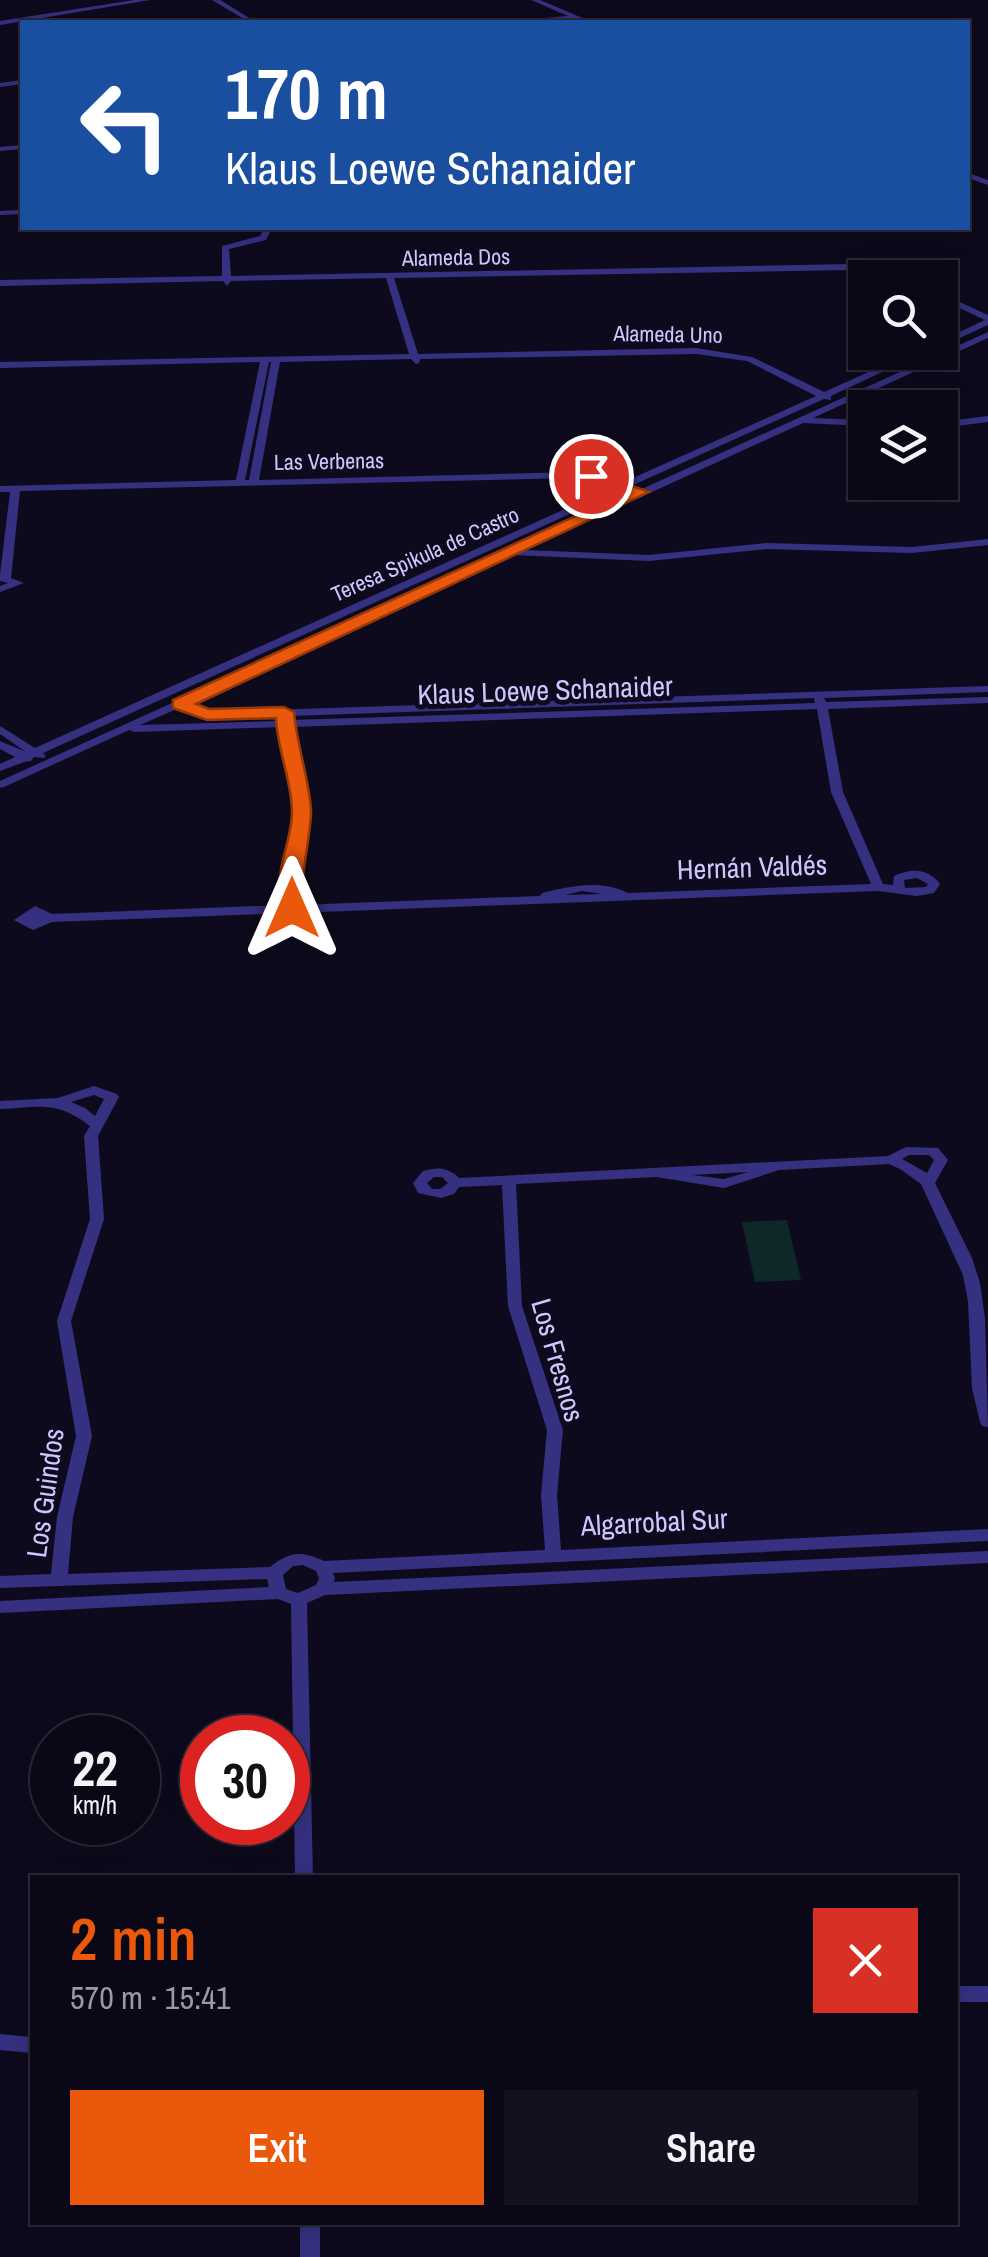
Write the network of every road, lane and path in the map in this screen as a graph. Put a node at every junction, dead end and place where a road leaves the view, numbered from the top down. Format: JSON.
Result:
{"nodes":[{"id":1,"x":147,"y":0,"type":"edge"},
{"id":2,"x":215,"y":0,"type":"edge"},
{"id":3,"x":534,"y":0,"type":"edge"},
{"id":4,"x":250,"y":20,"type":"edge"},
{"id":5,"x":583,"y":20,"type":"edge"},
{"id":6,"x":0,"y":23,"type":"edge"},
{"id":7,"x":267,"y":230,"type":"edge"},
{"id":8,"x":848,"y":267,"type":"edge"},
{"id":9,"x":848,"y":270,"type":"edge"},
{"id":10,"x":390,"y":278,"type":"junction"},
{"id":11,"x":227,"y":281,"type":"junction"},
{"id":12,"x":0,"y":285,"type":"edge"},
{"id":13,"x":958,"y":302,"type":"edge"},
{"id":14,"x":988,"y":317,"type":"edge"},
{"id":15,"x":958,"y":334,"type":"edge"},
{"id":16,"x":988,"y":336,"type":"edge"},
{"id":17,"x":416,"y":359,"type":"junction"},
{"id":18,"x":270,"y":362,"type":"junction"},
{"id":19,"x":0,"y":368,"type":"edge"},
{"id":20,"x":880,"y":370,"type":"edge"},
{"id":21,"x":821,"y":397,"type":"junction"},
{"id":22,"x":836,"y":404,"type":"junction"},
{"id":23,"x":784,"y":414,"type":"junction"},
{"id":24,"x":988,"y":419,"type":"edge"},
{"id":25,"x":802,"y":420,"type":"junction"},
{"id":26,"x":848,"y":422,"type":"edge"},
{"id":27,"x":958,"y":422,"type":"edge"},
{"id":28,"x":254,"y":482,"type":"junction"},
{"id":29,"x":240,"y":483,"type":"junction"},
{"id":30,"x":624,"y":486,"type":"junction"},
{"id":31,"x":0,"y":489,"type":"edge"},
{"id":32,"x":15,"y":489,"type":"junction"},
{"id":33,"x":641,"y":492,"type":"junction"},
{"id":34,"x":988,"y":542,"type":"edge"},
{"id":35,"x":492,"y":545,"type":"junction"},
{"id":36,"x":512,"y":552,"type":"junction"},
{"id":37,"x":3,"y":578,"type":"edge"},
{"id":38,"x":0,"y":589,"type":"edge"},
{"id":39,"x":988,"y":689,"type":"edge"},
{"id":40,"x":164,"y":694,"type":"junction"},
{"id":41,"x":820,"y":700,"type":"junction"},
{"id":42,"x":988,"y":700,"type":"edge"},
{"id":43,"x":180,"y":704,"type":"junction"},
{"id":44,"x":284,"y":718,"type":"junction"},
{"id":45,"x":105,"y":720,"type":"junction"},
{"id":46,"x":0,"y":729,"type":"edge"},
{"id":47,"x":124,"y":729,"type":"junction"},
{"id":48,"x":0,"y":744,"type":"edge"},
{"id":49,"x":37,"y":751,"type":"junction"},
{"id":50,"x":22,"y":758,"type":"junction"},
{"id":51,"x":47,"y":764,"type":"junction"},
{"id":52,"x":0,"y":768,"type":"edge"},
{"id":53,"x":0,"y":785,"type":"edge"},
{"id":54,"x":899,"y":886,"type":"dead end"},
{"id":55,"x":878,"y":887,"type":"junction"},
{"id":56,"x":292,"y":908,"type":"junction"},
{"id":57,"x":50,"y":918,"type":"dead end"},
{"id":58,"x":59,"y":1102,"type":"junction"},
{"id":59,"x":0,"y":1105,"type":"edge"},
{"id":60,"x":95,"y":1123,"type":"junction"},
{"id":61,"x":891,"y":1160,"type":"junction"},
{"id":62,"x":510,"y":1180,"type":"junction"},
{"id":63,"x":930,"y":1180,"type":"junction"},
{"id":64,"x":454,"y":1183,"type":"dead end"},
{"id":65,"x":988,"y":1422,"type":"edge"},
{"id":66,"x":988,"y":1535,"type":"edge"},
{"id":67,"x":554,"y":1554,"type":"junction"},
{"id":68,"x":988,"y":1557,"type":"edge"},
{"id":69,"x":322,"y":1567,"type":"junction"},
{"id":70,"x":274,"y":1574,"type":"junction"},
{"id":71,"x":58,"y":1580,"type":"junction"},
{"id":72,"x":0,"y":1582,"type":"edge"},
{"id":73,"x":323,"y":1589,"type":"junction"},
{"id":74,"x":278,"y":1593,"type":"junction"},
{"id":75,"x":299,"y":1600,"type":"junction"},
{"id":76,"x":0,"y":1607,"type":"edge"},
{"id":77,"x":304,"y":1875,"type":"edge"},
{"id":78,"x":958,"y":1994,"type":"edge"},
{"id":79,"x":988,"y":1994,"type":"edge"},
{"id":80,"x":0,"y":2042,"type":"edge"},
{"id":81,"x":30,"y":2045,"type":"edge"},
{"id":82,"x":310,"y":2225,"type":"edge"},
{"id":83,"x":310,"y":2257,"type":"edge"}],
"edges":[{"from":1,"to":6,"type":"street"},
{"from":2,"to":4,"type":"street"},
{"from":3,"to":5,"type":"street"},
{"from":7,"to":11,"type":"street"},
{"from":8,"to":10,"type":"street","name":"Alameda Dos"},
{"from":9,"to":10,"type":"street","name":"Alameda Dos"},
{"from":10,"to":11,"type":"street","name":"Alameda Dos"},
{"from":10,"to":17,"type":"street"},
{"from":11,"to":12,"type":"street","name":"Alameda Dos"},
{"from":13,"to":14,"type":"street"},
{"from":14,"to":15,"type":"street"},
{"from":16,"to":22,"type":"street","name":"Teresa Spikula de Castro"},
{"from":17,"to":18,"type":"street","name":"Alameda Uno"},
{"from":17,"to":21,"type":"street","name":"Alameda Uno"},
{"from":18,"to":19,"type":"street","name":"Alameda Uno"},
{"from":18,"to":28,"type":"street"},
{"from":18,"to":29,"type":"street"},
{"from":20,"to":21,"type":"street","name":"Teresa Spikula de Castro"},
{"from":21,"to":22,"type":"street","name":"Alameda Uno"},
{"from":21,"to":23,"type":"street","name":"Teresa Spikula de Castro"},
{"from":22,"to":25,"type":"street","name":"Teresa Spikula de Castro"},
{"from":23,"to":25,"type":"street"},
{"from":23,"to":30,"type":"street","name":"Teresa Spikula de Castro"},
{"from":24,"to":27,"type":"street"},
{"from":25,"to":26,"type":"street"},
{"from":25,"to":33,"type":"street","name":"Teresa Spikula de Castro"},
{"from":28,"to":29,"type":"street","name":"Las Verbenas"},
{"from":28,"to":30,"type":"street","name":"Las Verbenas"},
{"from":29,"to":32,"type":"street","name":"Las Verbenas"},
{"from":30,"to":33,"type":"street","name":"Las Verbenas"},
{"from":30,"to":35,"type":"street","name":"Teresa Spikula de Castro"},
{"from":31,"to":32,"type":"street","name":"Las Verbenas"},
{"from":32,"to":37,"type":"street"},
{"from":33,"to":36,"type":"street","name":"Teresa Spikula de Castro"},
{"from":34,"to":36,"type":"street"},
{"from":35,"to":36,"type":"street"},
{"from":35,"to":40,"type":"street","name":"Teresa Spikula de Castro"},
{"from":36,"to":43,"type":"street","name":"Teresa Spikula de Castro"},
{"from":37,"to":38,"type":"street"},
{"from":39,"to":41,"type":"street","name":"Klaus Loewe Schanaider"},
{"from":40,"to":43,"type":"street","name":"Klaus Loewe Schanaider"},
{"from":40,"to":45,"type":"street","name":"Teresa Spikula de Castro"},
{"from":41,"to":42,"type":"street","name":"Klaus Loewe Schanaider"},
{"from":41,"to":44,"type":"street","name":"Klaus Loewe Schanaider"},
{"from":41,"to":55,"type":"street","name":"Hernán Valdés"},
{"from":43,"to":44,"type":"street","name":"Klaus Loewe Schanaider"},
{"from":43,"to":47,"type":"street","name":"Teresa Spikula de Castro"},
{"from":44,"to":47,"type":"street","name":"Klaus Loewe Schanaider"},
{"from":44,"to":56,"type":"street"},
{"from":45,"to":47,"type":"street","name":"Klaus Loewe Schanaider"},
{"from":45,"to":49,"type":"street","name":"Teresa Spikula de Castro"},
{"from":46,"to":49,"type":"street"},
{"from":47,"to":51,"type":"street","name":"Teresa Spikula de Castro"},
{"from":48,"to":50,"type":"street"},
{"from":49,"to":50,"type":"street","name":"Teresa Spikula de Castro"},
{"from":49,"to":51,"type":"street"},
{"from":50,"to":51,"type":"street"},
{"from":50,"to":52,"type":"street","name":"Teresa Spikula de Castro"},
{"from":51,"to":53,"type":"street","name":"Teresa Spikula de Castro"},
{"from":54,"to":55,"type":"street","name":"Hernán Valdés"},
{"from":55,"to":56,"type":"street","name":"Hernán Valdés"},
{"from":56,"to":57,"type":"street","name":"Hernán Valdés"},
{"from":58,"to":59,"type":"street","name":"Los Guindos"},
{"from":58,"to":60,"type":"street"},
{"from":58,"to":60,"type":"street","name":"Los Guindos"},
{"from":60,"to":71,"type":"street","name":"Los Guindos"},
{"from":61,"to":62,"type":"street"},
{"from":61,"to":63,"type":"street"},
{"from":61,"to":63,"type":"street"},
{"from":62,"to":64,"type":"street"},
{"from":62,"to":67,"type":"street","name":"Los Fresnos"},
{"from":63,"to":65,"type":"street"},
{"from":66,"to":67,"type":"street","name":"Algarrobal Sur"},
{"from":67,"to":69,"type":"street","name":"Algarrobal Sur"},
{"from":68,"to":73,"type":"street","name":"Algarrobal Sur"},
{"from":69,"to":70,"type":"street"},
{"from":69,"to":73,"type":"street"},
{"from":70,"to":71,"type":"street"},
{"from":70,"to":74,"type":"street"},
{"from":71,"to":72,"type":"street"},
{"from":73,"to":75,"type":"street"},
{"from":74,"to":75,"type":"street"},
{"from":74,"to":76,"type":"street"},
{"from":75,"to":77,"type":"street"},
{"from":78,"to":79,"type":"street"},
{"from":80,"to":81,"type":"street"},
{"from":82,"to":83,"type":"street"}]}
